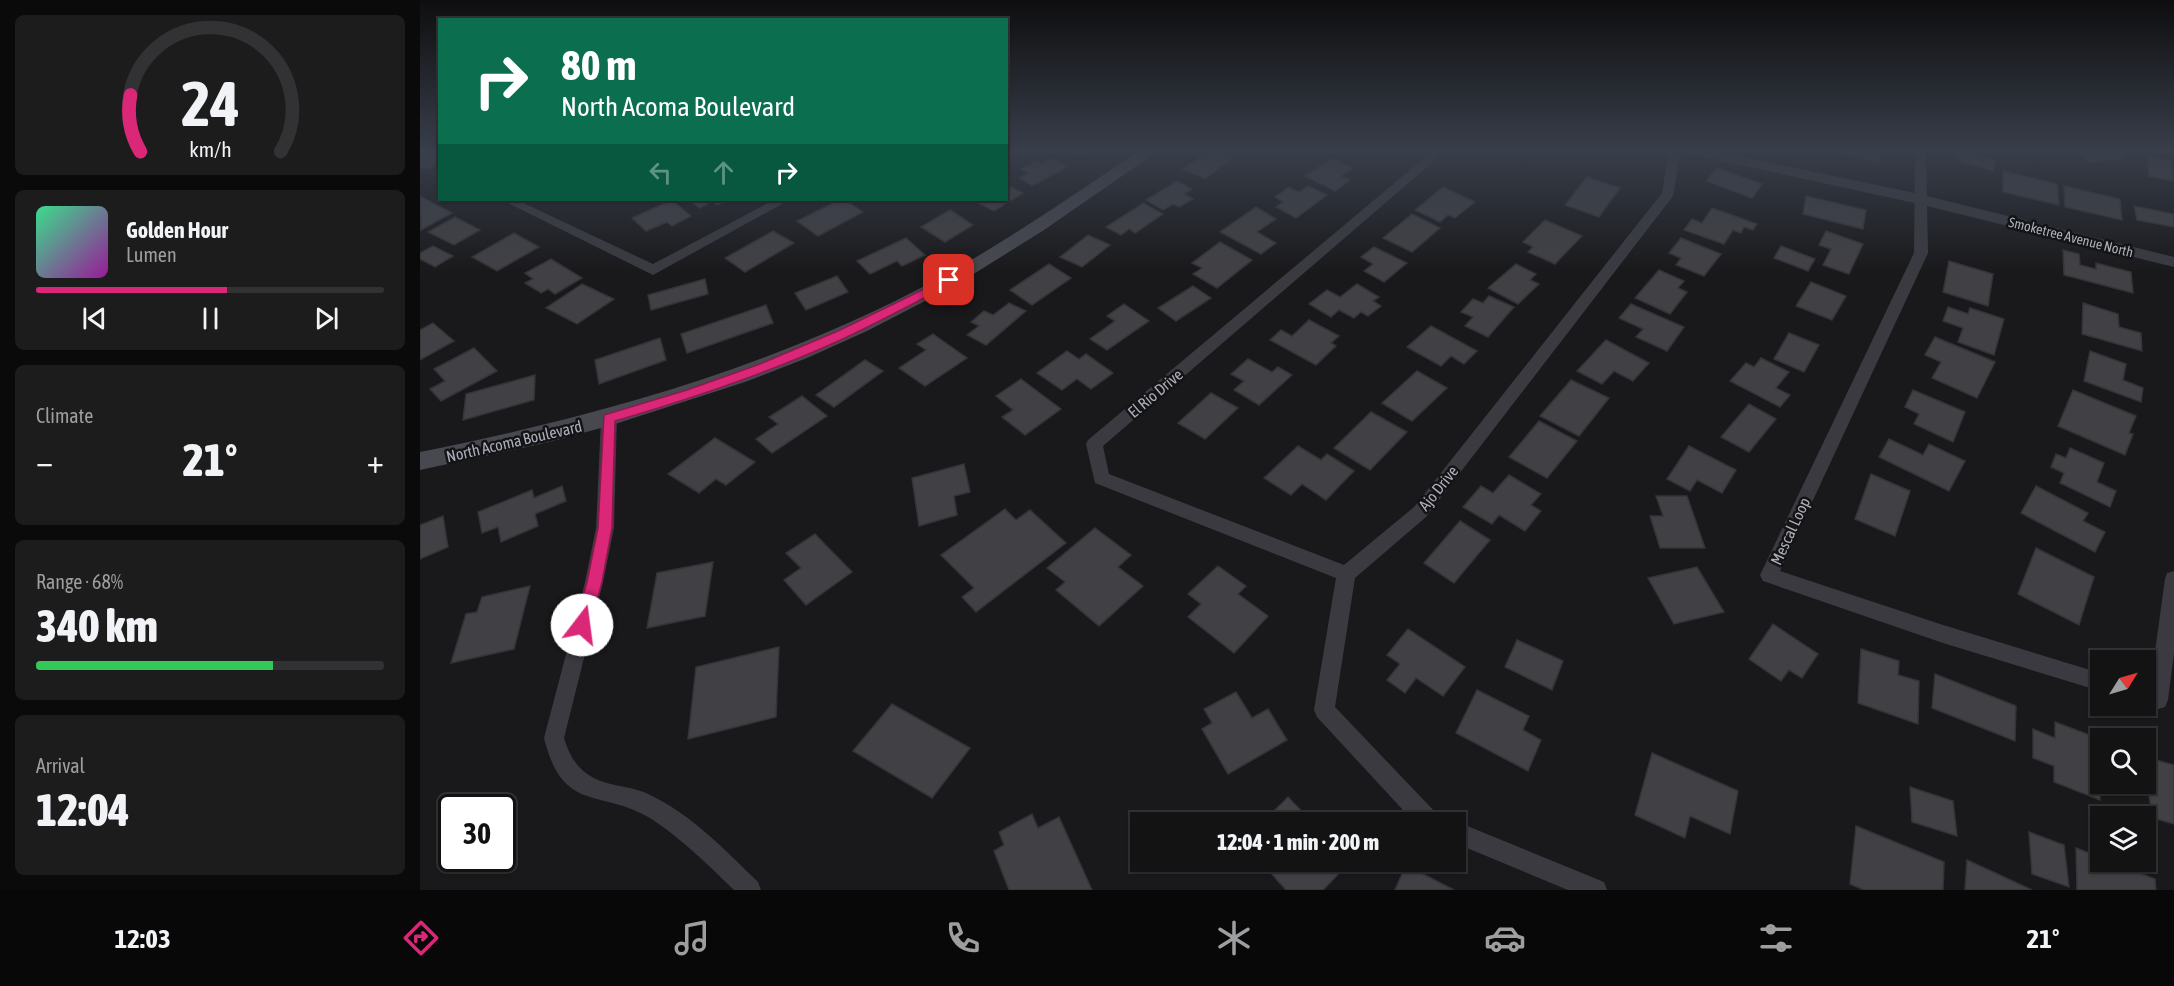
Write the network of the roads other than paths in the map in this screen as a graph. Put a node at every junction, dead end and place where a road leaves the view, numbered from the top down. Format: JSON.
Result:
{"nodes":[{"id":1,"x":1090,"y":191,"type":"edge"},
{"id":2,"x":1393,"y":191,"type":"edge"},
{"id":3,"x":1668,"y":191,"type":"edge"},
{"id":4,"x":1880,"y":191,"type":"edge"},
{"id":5,"x":1919,"y":191,"type":"edge"},
{"id":6,"x":1919,"y":199,"type":"junction"},
{"id":7,"x":510,"y":201,"type":"edge"},
{"id":8,"x":781,"y":201,"type":"edge"},
{"id":9,"x":2174,"y":262,"type":"edge"},
{"id":10,"x":609,"y":418,"type":"junction"},
{"id":11,"x":420,"y":461,"type":"edge"},
{"id":12,"x":1346,"y":574,"type":"junction"},
{"id":13,"x":2174,"y":579,"type":"edge"},
{"id":14,"x":2090,"y":679,"type":"edge"},
{"id":15,"x":2156,"y":700,"type":"edge"},
{"id":16,"x":1421,"y":812,"type":"edge"},
{"id":17,"x":1466,"y":837,"type":"edge"},
{"id":18,"x":750,"y":890,"type":"edge"},
{"id":19,"x":1596,"y":890,"type":"edge"}],
"edges":[{"from":1,"to":10,"type":"main road","name":"North Acoma Boulevard"},
{"from":2,"to":12,"type":"street","name":"El Rio Drive"},
{"from":3,"to":12,"type":"street","name":"Ajo Drive"},
{"from":4,"to":6,"type":"street","name":"Smoketree Avenue North"},
{"from":5,"to":6,"type":"street"},
{"from":6,"to":9,"type":"street","name":"Smoketree Avenue North"},
{"from":6,"to":14,"type":"street","name":"Mescal Loop"},
{"from":7,"to":8,"type":"street"},
{"from":10,"to":11,"type":"main road","name":"North Acoma Boulevard"},
{"from":10,"to":18,"type":"street"},
{"from":12,"to":16,"type":"street"},
{"from":13,"to":15,"type":"street"},
{"from":17,"to":19,"type":"street"}]}
